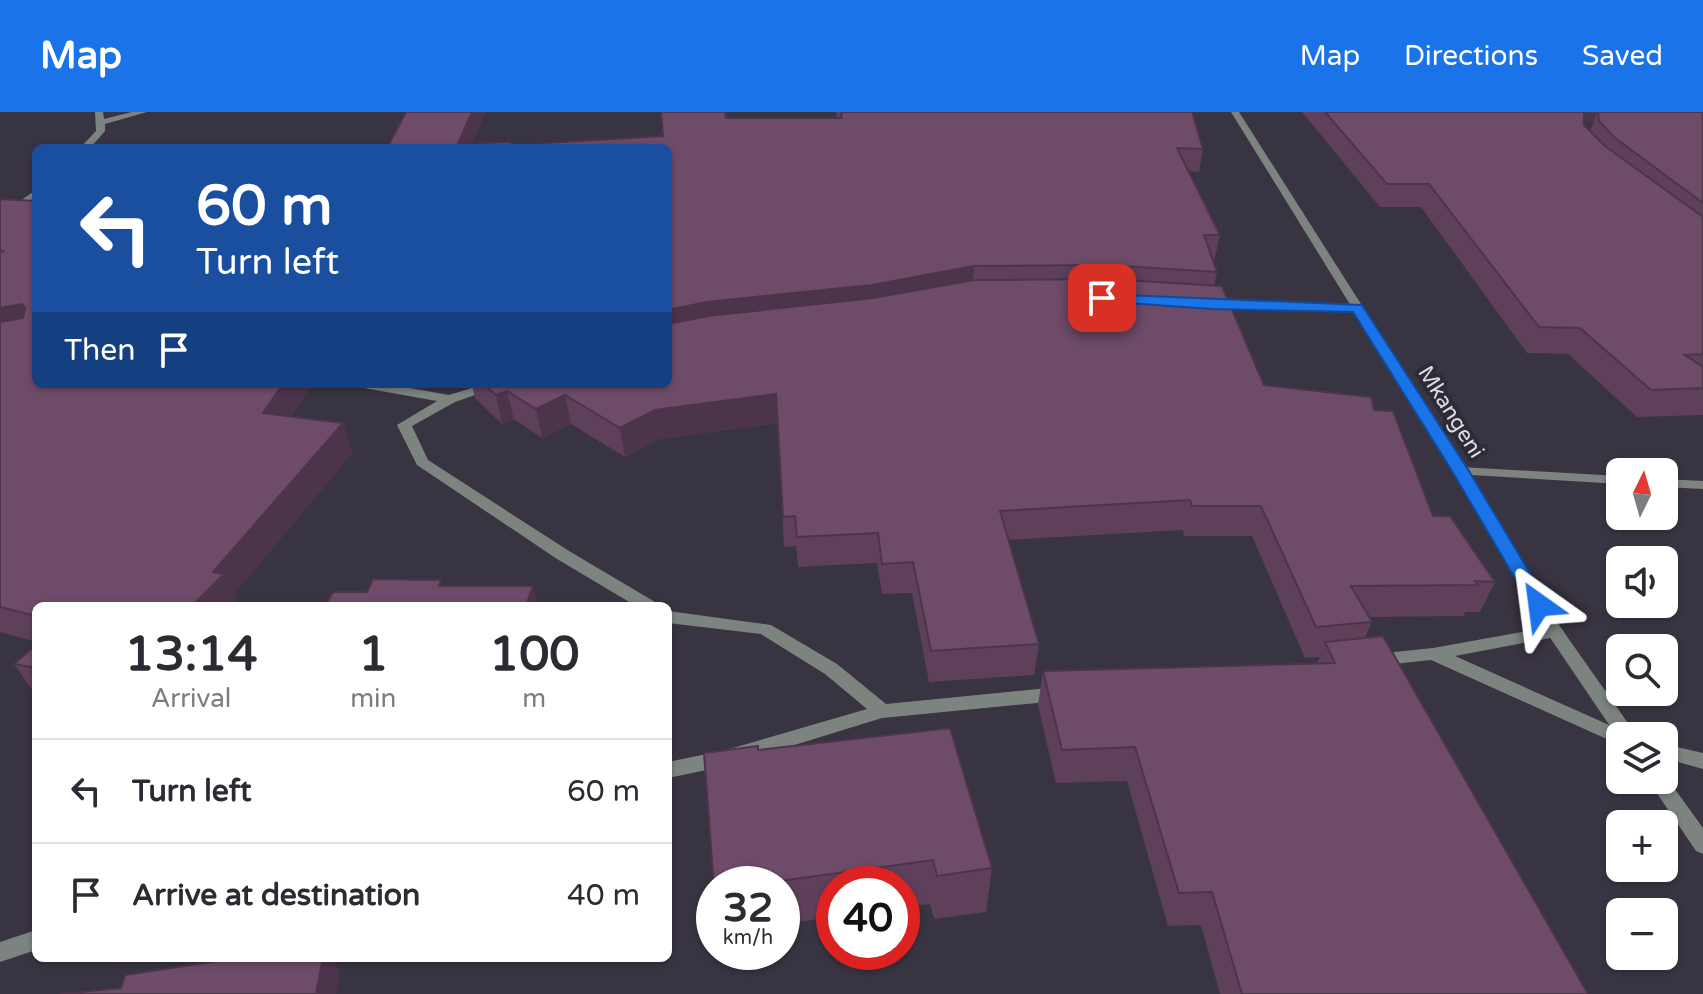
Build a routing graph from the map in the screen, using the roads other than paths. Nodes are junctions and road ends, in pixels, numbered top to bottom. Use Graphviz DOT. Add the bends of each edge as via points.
graph roads {
  1 [pos="143,112"];
  2 [pos="1235,112"];
  3 [pos="100,117"];
  4 [pos="89,144"];
  5 [pos="32,196"];
  6 [pos="0,220"];
  7 [pos="1197,304"];
  8 [pos="1357,308"];
  9 [pos="387,388"];
  10 [pos="486,388"];
  11 [pos="450,399"];
  12 [pos="1460,471"];
  13 [pos="1606,479"];
  14 [pos="1678,484"];
  15 [pos="1703,485"];
  16 [pos="642,602"];
  17 [pos="672,617"];
  18 [pos="1555,632"];
  19 [pos="1433,654"];
  20 [pos="1355,662"];
  21 [pos="1075,692"];
  22 [pos="882,711"];
  23 [pos="1617,722"];
  24 [pos="1606,732"];
  25 [pos="1678,755"];
  26 [pos="1703,761"];
  27 [pos="672,769"];
  28 [pos="1668,794"];
  29 [pos="1703,845"];
  30 [pos="32,941"];
  31 [pos="0,952"];
  1 -- 3 [label="street"];
  2 -- 8 [label="street, Mkangeni"];
  3 -- 4 [label="street" via="101,131"];
  5 -- 6 [label="street"];
  7 -- 8 [label="street"];
  8 -- 12 [label="street, Mkangeni"];
  9 -- 11 [label="street"];
  10 -- 11 [label="street"];
  11 -- 16 [label="street" via="404,425 422,462"];
  12 -- 13 [label="street"];
  12 -- 18 [label="street, Mkangeni"];
  14 -- 15 [label="street"];
  17 -- 22 [label="street" via="765,629 831,669"];
  18 -- 19 [label="street"];
  18 -- 23 [label="street, Mkangeni"];
  19 -- 20 [label="street"];
  19 -- 24 [label="street"];
  21 -- 22 [label="street"];
  22 -- 27 [label="street"];
  25 -- 26 [label="street"];
  28 -- 29 [label="street"];
  30 -- 31 [label="street"];
}
